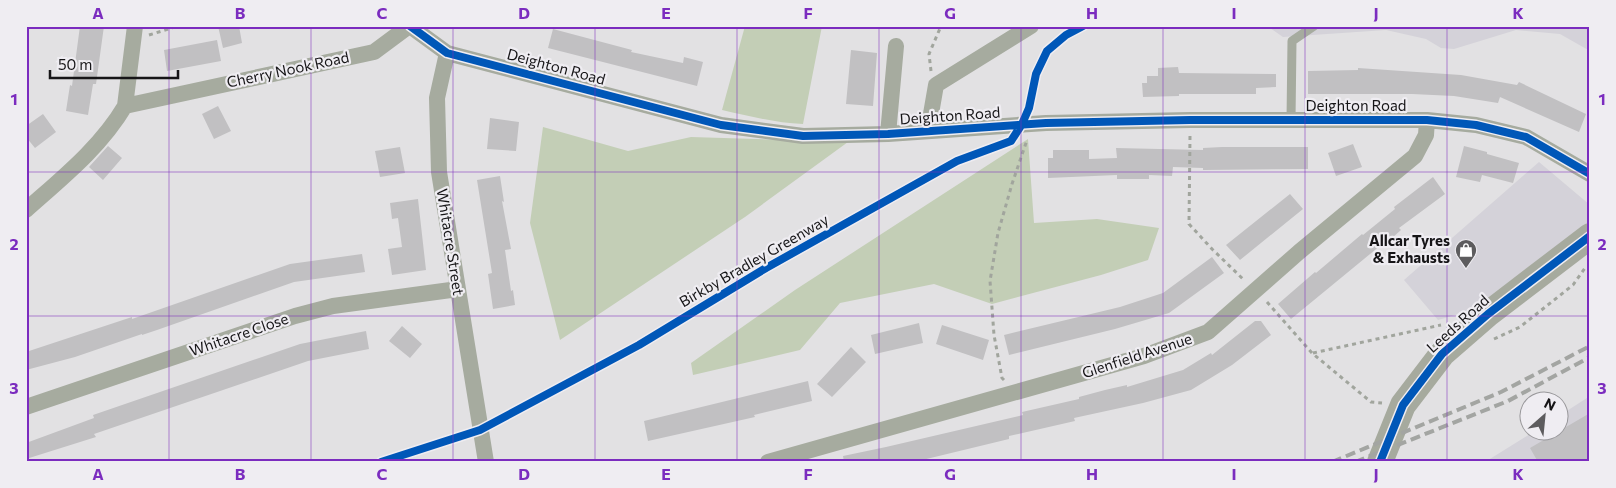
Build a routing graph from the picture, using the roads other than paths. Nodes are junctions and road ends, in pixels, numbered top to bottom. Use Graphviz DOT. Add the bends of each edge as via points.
graph roads {
  1 [pos="409,26"];
  2 [pos="1031,26"];
  3 [pos="1314,26"];
  4 [pos="134,33"];
  5 [pos="896,46"];
  6 [pos="447,53"];
  7 [pos="125,106"];
  8 [pos="1291,120"];
  9 [pos="1427,120"];
  10 [pos="928,131"];
  11 [pos="888,134"];
  12 [pos="1590,174"];
  13 [pos="26,210"];
  14 [pos="1590,236"];
  15 [pos="458,289"];
  16 [pos="26,407"];
  17 [pos="486,462"];
  18 [pos="768,462"];
  19 [pos="1380,462"];
  1 -- 6 [label="street, Deighton Road"];
  1 -- 7 [label="street, Cherry Nook Road" via="374,52"];
  2 -- 10 [label="street" via="936,85"];
  3 -- 8 [label="lane" via="1292,41"];
  4 -- 7 [label="street"];
  5 -- 11 [label="street"];
  6 -- 11 [label="street, Deighton Road" via="720,125 803,136"];
  6 -- 15 [label="street, Whitacre Street" via="437,98 439,172"];
  7 -- 13 [label="street" via="114,125 84,158"];
  8 -- 9 [label="street, Deighton Road"];
  8 -- 10 [label="street, Deighton Road" via="1046,123"];
  9 -- 12 [label="street, Deighton Road" via="1476,125 1526,137"];
  9 -- 18 [label="street, Glenfield Avenue" via="1426,135 1415,156 1208,332 1144,356"];
  10 -- 11 [label="street, Deighton Road"];
  14 -- 19 [label="main road, Leeds Road" via="1488,314 1442,354 1400,411"];
  15 -- 16 [label="street, Whitacre Close" via="333,306 295,316"];
  15 -- 17 [label="street, Whitacre Street"];
}
